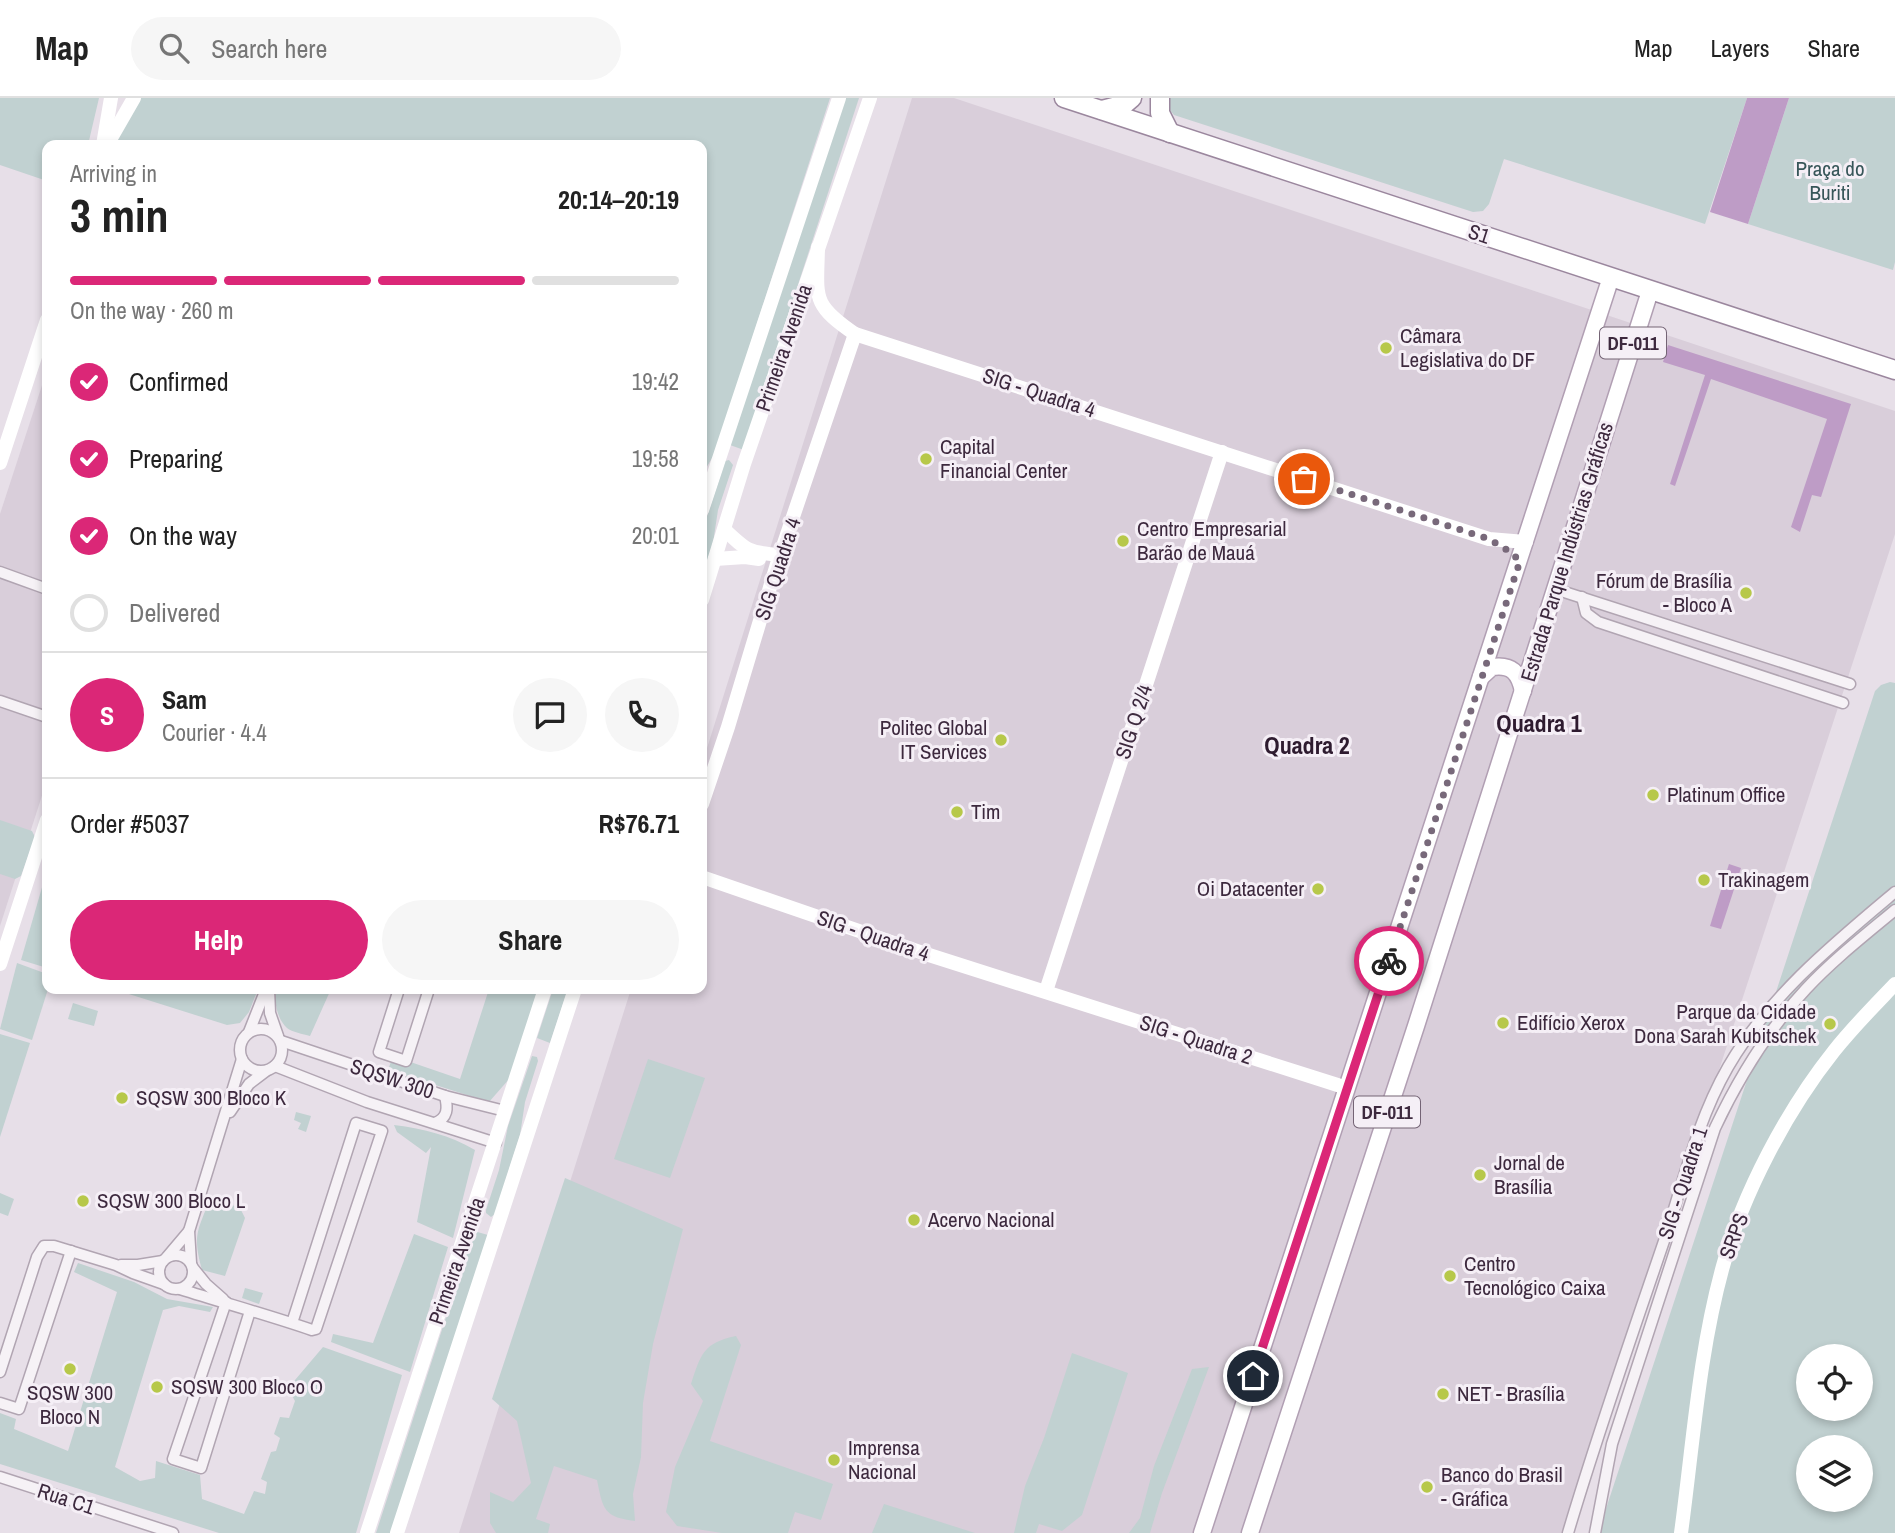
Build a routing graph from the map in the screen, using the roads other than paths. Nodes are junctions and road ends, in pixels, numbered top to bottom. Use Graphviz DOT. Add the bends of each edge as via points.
graph roads {
  1 [pos="111,98"];
  2 [pos="134,98"];
  3 [pos="838,98"];
  4 [pos="870,98"];
  5 [pos="1064,98"];
  6 [pos="1132,98"];
  7 [pos="1160,98"];
  8 [pos="1102,110"];
  9 [pos="1170,133"];
  10 [pos="106,140"];
  11 [pos="108,140"];
  12 [pos="818,247"];
  13 [pos="1611,277"];
  14 [pos="1650,291"];
  15 [pos="855,334"];
  16 [pos="42,337"];
  17 [pos="1895,370"];
  18 [pos="1222,453"];
  19 [pos="720,456"];
  20 [pos="0,463"];
  21 [pos="744,464"];
  22 [pos="707,495"];
  23 [pos="725,530"];
  24 [pos="1489,539"];
  25 [pos="1526,542"];
  26 [pos="715,559"];
  27 [pos="761,560"];
  28 [pos="779,561"];
  29 [pos="1520,561"];
  30 [pos="0,572"];
  31 [pos="707,584"];
  32 [pos="42,587"];
  33 [pos="1555,589"];
  34 [pos="770,591"];
  35 [pos="1583,597"];
  36 [pos="1481,677"];
  37 [pos="1850,684"];
  38 [pos="1523,691"];
  39 [pos="0,701"];
  40 [pos="1843,703"];
  41 [pos="42,716"];
  42 [pos="707,789"];
  43 [pos="42,835"];
  44 [pos="707,879"];
  45 [pos="1895,892"];
  46 [pos="1895,910"];
  47 [pos="0,963"];
  48 [pos="1895,984"];
  49 [pos="1046,991"];
  50 [pos="266,994"];
  51 [pos="268,994"];
  52 [pos="397,994"];
  53 [pos="427,994"];
  54 [pos="543,994"];
  55 [pos="573,994"];
  56 [pos="249,1032"];
  57 [pos="279,1039"];
  58 [pos="526,1049"];
  59 [pos="242,1059"];
  60 [pos="550,1061"];
  61 [pos="271,1068"];
  62 [pos="1347,1088"];
  63 [pos="445,1096"];
  64 [pos="505,1111"];
  65 [pos="435,1123"];
  66 [pos="220,1131"];
  67 [pos="496,1143"];
  68 [pos="474,1212"];
  69 [pos="500,1219"];
  70 [pos="189,1231"];
  71 [pos="71,1251"];
  72 [pos="164,1259"];
  73 [pos="116,1265"];
  74 [pos="192,1266"];
  75 [pos="164,1284"];
  76 [pos="180,1289"];
  77 [pos="226,1302"];
  78 [pos="250,1311"];
  79 [pos="292,1323"];
  80 [pos="0,1372"];
  81 [pos="0,1403"];
  82 [pos="0,1477"];
  83 [pos="1569,1531"];
  84 [pos="1594,1532"];
  85 [pos="173,1533"];
  86 [pos="367,1533"];
  87 [pos="397,1533"];
  88 [pos="1202,1533"];
  89 [pos="1250,1533"];
  90 [pos="1681,1533"];
  1 -- 10 [label="street"];
  2 -- 11 [label="street"];
  3 -- 19 [label="street, Primeira Avenida"];
  4 -- 12 [label="street, Primeira Avenida"];
  5 -- 8 [label="highway, S1"];
  6 -- 8 [label="highway"];
  7 -- 9 [label="highway" via="1160,113"];
  8 -- 9 [label="highway, S1"];
  9 -- 13 [label="highway, S1"];
  12 -- 15 [label="street, SIG - Quadra 4" via="820,303 829,316"];
  12 -- 21 [label="street, Primeira Avenida"];
  13 -- 14 [label="highway, S1"];
  13 -- 25 [label="main road, Estrada Parque Indústrias Gráficas / DF-011"];
  14 -- 17 [label="highway, S1"];
  14 -- 33 [label="main road, Estrada Parque Indústrias Gráficas / DF-011"];
  15 -- 18 [label="street, SIG - Quadra 4"];
  15 -- 28 [label="street, SIG Quadra 4"];
  16 -- 20 [label="street"];
  18 -- 24 [label="street"];
  18 -- 49 [label="street, SIG Q 2/4"];
  19 -- 21 [label="street" via="735,453"];
  19 -- 22 [label="street, Primeira Avenida"];
  21 -- 23 [label="street, Primeira Avenida"];
  23 -- 26 [label="street, Primeira Avenida"];
  23 -- 28 [label="street" via="747,550"];
  24 -- 25 [label="street"];
  24 -- 29 [label="street"];
  25 -- 29 [label="main road, Estrada Parque Indústrias Gráficas / DF-011"];
  26 -- 27 [label="street" via="745,556"];
  26 -- 31 [label="street, Primeira Avenida"];
  27 -- 28 [label="street"];
  27 -- 34 [label="street"];
  28 -- 34 [label="street, SIG Quadra 4"];
  29 -- 36 [label="main road, Estrada Parque Indústrias Gráficas / DF-011"];
  30 -- 32 [label="street"];
  33 -- 35 [label="street"];
  33 -- 38 [label="main road, Estrada Parque Indústrias Gráficas / DF-011"];
  34 -- 42 [label="street, SIG Quadra 4"];
  35 -- 37 [label="street"];
  35 -- 40 [label="street" via="1586,613 1598,622"];
  36 -- 38 [label="main road" via="1492,667 1509,667 1520,677"];
  36 -- 62 [label="main road, Estrada Parque Indústrias Gráficas / DF-011"];
  38 -- 89 [label="main road, Estrada Parque Indústrias Gráficas / DF-011"];
  39 -- 41 [label="street"];
  43 -- 47 [label="street"];
  44 -- 49 [label="street, SIG - Quadra 4"];
  45 -- 83 [label="street, SIG - Quadra 1" via="1792,983 1744,1043 1717,1087"];
  46 -- 84 [label="street, SIG - Quadra 1" via="1806,989 1752,1058 1729,1098 1612,1444"];
  48 -- 90 [label="street, SRPS" via="1833,1052 1797,1106 1768,1156 1734,1233 1714,1301"];
  49 -- 62 [label="street, SIG - Quadra 2"];
  50 -- 56 [label="street"];
  51 -- 57 [label="street"];
  52 -- 53 [label="street" via="379,1052 407,1061"];
  54 -- 58 [label="street, Primeira Avenida"];
  55 -- 60 [label="street, Primeira Avenida"];
  56 -- 57 [label="street" via="265,1029"];
  56 -- 59 [label="street" via="240,1045"];
  57 -- 61 [label="street" via="282,1054"];
  57 -- 63 [label="street, SQSW 300"];
  58 -- 60 [label="street" via="544,1050"];
  58 -- 64 [label="street, Primeira Avenida"];
  59 -- 61 [label="street" via="252,1069"];
  59 -- 66 [label="street"];
  60 -- 69 [label="street, Primeira Avenida"];
  61 -- 65 [label="street, SQSW 300"];
  61 -- 66 [label="street" via="241,1094"];
  62 -- 88 [label="main road, Estrada Parque Indústrias Gráficas / DF-011"];
  63 -- 64 [label="street, SQSW 300"];
  63 -- 65 [label="street" via="447,1113"];
  64 -- 67 [label="street, Primeira Avenida"];
  65 -- 67 [label="street, SQSW 300"];
  66 -- 70 [label="street"];
  67 -- 68 [label="street, Primeira Avenida"];
  68 -- 69 [label="street" via="485,1224"];
  68 -- 86 [label="street, Primeira Avenida"];
  69 -- 87 [label="street, Primeira Avenida"];
  70 -- 72 [label="street"];
  70 -- 74 [label="street"];
  71 -- 73 [label="street"];
  71 -- 80 [label="street" via="44,1247 37,1257"];
  71 -- 81 [label="street" via="19,1409"];
  72 -- 73 [label="street"];
  72 -- 74 [label="street" via="180,1255"];
  72 -- 75 [label="street" via="159,1273"];
  73 -- 75 [label="street"];
  74 -- 76 [label="street" via="191,1281"];
  74 -- 77 [label="street"];
  75 -- 76 [label="street"];
  76 -- 77 [label="street"];
  77 -- 78 [label="street"];
  77 -- 78 [label="street" via="173,1459 201,1468"];
  78 -- 79 [label="street"];
  79 -- 79 [label="street" via="312,1330 318,1327 382,1131 356,1123"];
  82 -- 85 [label="street, Rua C1"];
}
